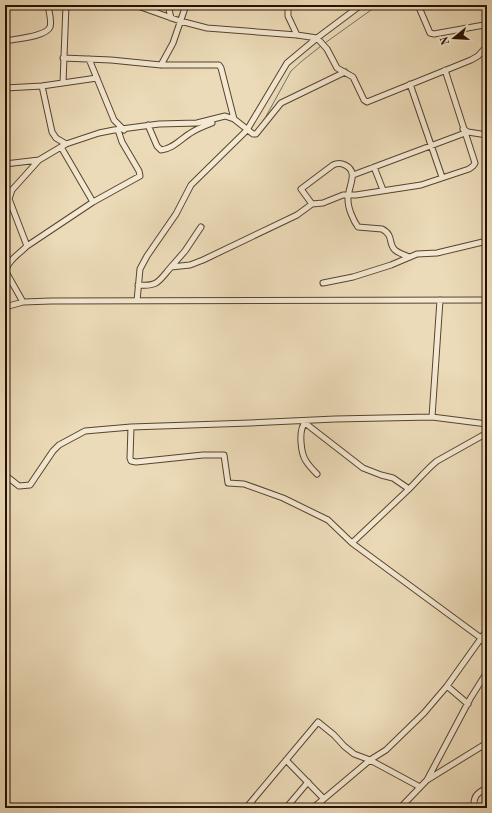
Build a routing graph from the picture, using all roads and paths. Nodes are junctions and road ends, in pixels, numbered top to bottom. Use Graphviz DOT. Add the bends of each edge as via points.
graph roads {
  1 [pos="48,5"];
  2 [pos="66,5"];
  3 [pos="135,5"];
  4 [pos="168,5"];
  5 [pos="186,5"];
  6 [pos="288,5"];
  7 [pos="361,5"];
  8 [pos="418,5"];
  9 [pos="171,18"];
  10 [pos="180,21"];
  11 [pos="487,29"];
  12 [pos="297,35"];
  13 [pos="317,38"];
  14 [pos="5,41"];
  15 [pos="487,46"];
  16 [pos="63,58"];
  17 [pos="89,59"];
  18 [pos="161,65"];
  19 [pos="445,70"];
  20 [pos="346,72"];
  21 [pos="97,78"];
  22 [pos="63,83"];
  23 [pos="410,84"];
  24 [pos="42,86"];
  25 [pos="5,88"];
  26 [pos="225,116"];
  27 [pos="234,119"];
  28 [pos="148,126"];
  29 [pos="118,130"];
  30 [pos="124,130"];
  31 [pos="247,130"];
  32 [pos="464,131"];
  33 [pos="473,133"];
  34 [pos="487,135"];
  35 [pos="467,141"];
  36 [pos="64,145"];
  37 [pos="431,146"];
  38 [pos="39,160"];
  39 [pos="5,164"];
  40 [pos="374,167"];
  41 [pos="353,175"];
  42 [pos="442,177"];
  43 [pos="383,190"];
  44 [pos="348,195"];
  45 [pos="5,200"];
  46 [pos="93,202"];
  47 [pos="312,204"];
  48 [pos="11,208"];
  49 [pos="201,227"];
  50 [pos="487,241"];
  51 [pos="27,246"];
  52 [pos="410,257"];
  53 [pos="6,268"];
  54 [pos="171,268"];
  55 [pos="322,283"];
  56 [pos="138,285"];
  57 [pos="440,300"];
  58 [pos="487,300"];
  59 [pos="137,301"];
  60 [pos="23,302"];
  61 [pos="5,307"];
  62 [pos="432,417"];
  63 [pos="304,422"];
  64 [pos="487,424"];
  65 [pos="131,427"];
  66 [pos="487,433"];
  67 [pos="317,474"];
  68 [pos="5,475"];
  69 [pos="408,489"];
  70 [pos="352,543"];
  71 [pos="487,630"];
  72 [pos="481,638"];
  73 [pos="487,645"];
  74 [pos="487,672"];
  75 [pos="447,686"];
  76 [pos="468,704"];
  77 [pos="487,743"];
  78 [pos="286,760"];
  79 [pos="370,760"];
  80 [pos="427,780"];
  81 [pos="308,782"];
  82 [pos="420,787"];
  83 [pos="487,788"];
  84 [pos="323,798"];
  85 [pos="246,808"];
  86 [pos="286,808"];
  87 [pos="313,808"];
  88 [pos="400,808"];
  89 [pos="474,808"];
  1 -- 14 [label="street" via="50,26 47,31"];
  2 -- 16 [label="street"];
  3 -- 9 [label="street"];
  4 -- 9 [label="street"];
  5 -- 10 [label="street"];
  6 -- 12 [label="street" via="288,16"];
  7 -- 13 [label="street"];
  8 -- 11 [label="street" via="430,33 484,25"];
  9 -- 10 [label="street"];
  10 -- 12 [label="street" via="212,29"];
  10 -- 18 [label="street" via="173,43"];
  12 -- 13 [label="street"];
  13 -- 20 [label="street" via="327,49 337,68"];
  13 -- 31 [label="street" via="285,65"];
  15 -- 19 [label="street" via="478,56"];
  16 -- 17 [label="street"];
  16 -- 22 [label="street"];
  17 -- 18 [label="street"];
  17 -- 21 [label="street"];
  18 -- 27 [label="street" via="219,66"];
  19 -- 23 [label="street"];
  19 -- 32 [label="street"];
  20 -- 23 [label="street" via="353,77 367,102"];
  20 -- 31 [label="street" via="281,103 256,134"];
  21 -- 22 [label="street"];
  21 -- 30 [label="street" via="114,120"];
  22 -- 24 [label="street"];
  23 -- 37 [label="street"];
  24 -- 25 [label="street"];
  24 -- 36 [label="street" via="52,132"];
  26 -- 27 [label="street"];
  26 -- 28 [label="street" via="197,123"];
  26 -- 28 [label="street" via="163,150 157,146"];
  27 -- 31 [label="street"];
  28 -- 30 [label="street"];
  29 -- 30 [label="street"];
  29 -- 36 [label="street"];
  29 -- 46 [label="street" via="140,176"];
  31 -- 56 [label="street" via="191,185 176,214 143,263"];
  32 -- 33 [label="street"];
  32 -- 35 [label="street"];
  32 -- 37 [label="street"];
  33 -- 34 [label="street"];
  33 -- 35 [label="street"];
  35 -- 42 [label="street" via="475,162 473,166"];
  36 -- 38 [label="street"];
  36 -- 46 [label="street"];
  37 -- 40 [label="street"];
  37 -- 42 [label="street"];
  38 -- 39 [label="street"];
  38 -- 48 [label="street" via="12,190 9,199"];
  40 -- 41 [label="street"];
  40 -- 43 [label="street"];
  41 -- 44 [label="street"];
  41 -- 47 [label="street" via="345,166 338,163 333,165 301,189"];
  42 -- 43 [label="street" via="421,185"];
  43 -- 44 [label="street"];
  44 -- 47 [label="street"];
  44 -- 52 [label="street" via="348,202 358,227 382,229 388,233 395,251"];
  45 -- 48 [label="street"];
  46 -- 51 [label="street"];
  47 -- 54 [label="street" via="297,215 203,260"];
  48 -- 51 [label="street"];
  49 -- 54 [label="street"];
  50 -- 52 [label="street"];
  51 -- 53 [label="street"];
  52 -- 55 [label="street" via="353,277"];
  53 -- 60 [label="street" via="7,275"];
  54 -- 56 [label="street" via="157,283 148,286"];
  56 -- 59 [label="street"];
  57 -- 58 [label="street"];
  57 -- 59 [label="street"];
  57 -- 62 [label="street"];
  59 -- 60 [label="street"];
  60 -- 61 [label="street"];
  62 -- 63 [label="street"];
  62 -- 64 [label="street"];
  63 -- 65 [label="street"];
  63 -- 67 [label="street" via="301,433 304,458"];
  63 -- 69 [label="street" via="363,468 393,478"];
  65 -- 68 [label="street" via="85,431 78,434 53,451 30,485 19,486"];
  65 -- 70 [label="street" via="131,461 224,455 228,483 253,487 311,511 328,520"];
  66 -- 69 [label="street" via="437,461"];
  69 -- 70 [label="street"];
  70 -- 72 [label="street"];
  71 -- 72 [label="street"];
  72 -- 73 [label="street"];
  72 -- 75 [label="street"];
  74 -- 76 [label="street"];
  75 -- 76 [label="street"];
  75 -- 79 [label="street" via="386,750"];
  76 -- 80 [label="street"];
  77 -- 80 [label="street"];
  78 -- 79 [label="street" via="318,722 352,752"];
  78 -- 81 [label="street"];
  78 -- 85 [label="street"];
  79 -- 82 [label="street"];
  79 -- 84 [label="street"];
  80 -- 82 [label="street"];
  81 -- 84 [label="street"];
  81 -- 86 [label="street"];
  82 -- 88 [label="street"];
  83 -- 89 [label="street" via="476,795 473,801"];
  84 -- 87 [label="street"];
}
